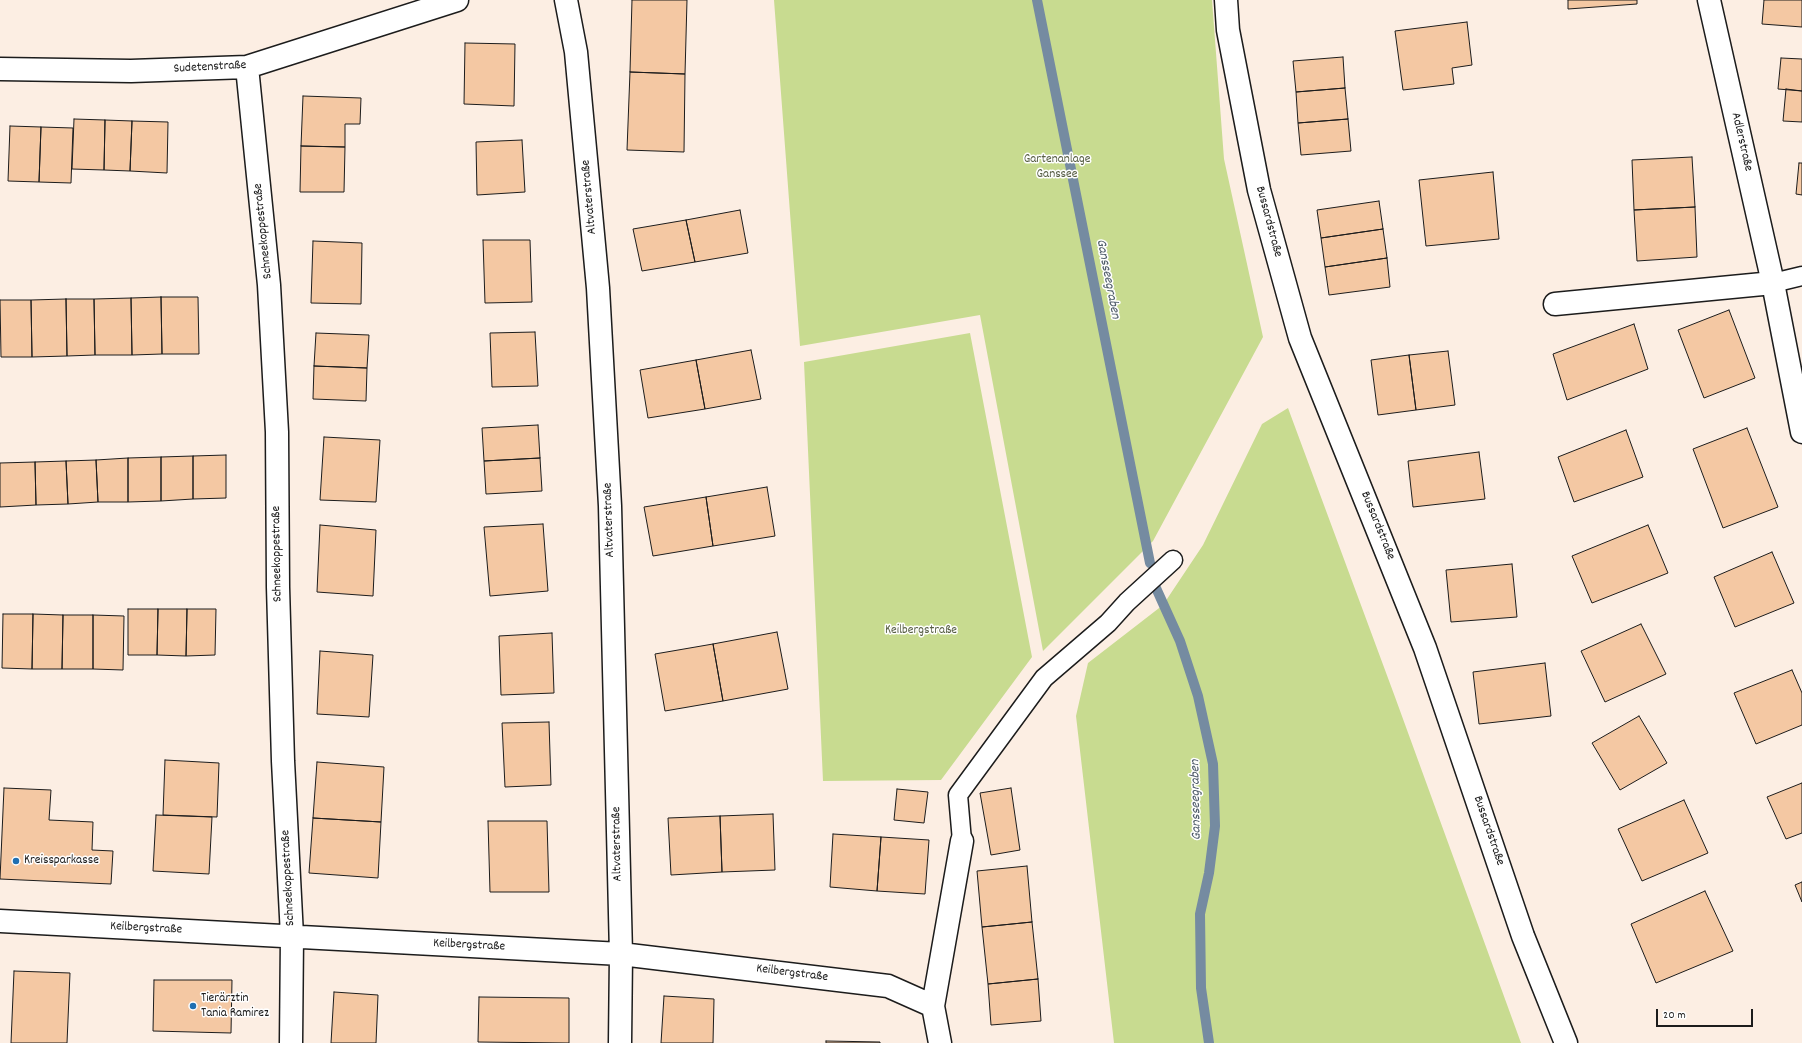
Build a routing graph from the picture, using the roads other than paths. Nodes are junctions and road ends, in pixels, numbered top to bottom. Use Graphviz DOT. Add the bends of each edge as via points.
graph roads {
  1 [pos="457,0"];
  2 [pos="566,0"];
  3 [pos="1226,0"];
  4 [pos="1709,0"];
  5 [pos="247,67"];
  6 [pos="0,69"];
  7 [pos="1802,276"];
  8 [pos="1773,283"];
  9 [pos="1555,304"];
  10 [pos="1802,432"];
  11 [pos="1173,560"];
  12 [pos="962,842"];
  13 [pos="0,921"];
  14 [pos="292,936"];
  15 [pos="621,954"];
  16 [pos="933,1006"];
  17 [pos="291,1043"];
  18 [pos="620,1043"];
  19 [pos="940,1043"];
  20 [pos="1566,1043"];
  1 -- 5 [label="street, Sudetenstraße"];
  2 -- 15 [label="street, Altvaterstraße" via="576,52 598,288 610,506"];
  3 -- 20 [label="street, Bussardstraße" via="1228,30 1259,190 1300,338 1425,648 1523,936"];
  4 -- 8 [label="street, Adlerstraße"];
  5 -- 6 [label="street, Sudetenstraße" via="132,72"];
  5 -- 14 [label="street, Schneekoppestraße" via="269,285 277,424 283,761"];
  7 -- 8 [label="lane"];
  8 -- 9 [label="street"];
  8 -- 10 [label="street, Adlerstraße"];
  11 -- 12 [label="lane" via="1108,623 1044,678 958,795"];
  12 -- 16 [label="street"];
  13 -- 14 [label="street, Keilbergstraße"];
  14 -- 15 [label="street, Keilbergstraße"];
  14 -- 17 [label="street, Schneekoppestraße"];
  15 -- 16 [label="street, Keilbergstraße" via="888,986"];
  15 -- 18 [label="street, Altvaterstraße"];
  16 -- 19 [label="street"];
}
